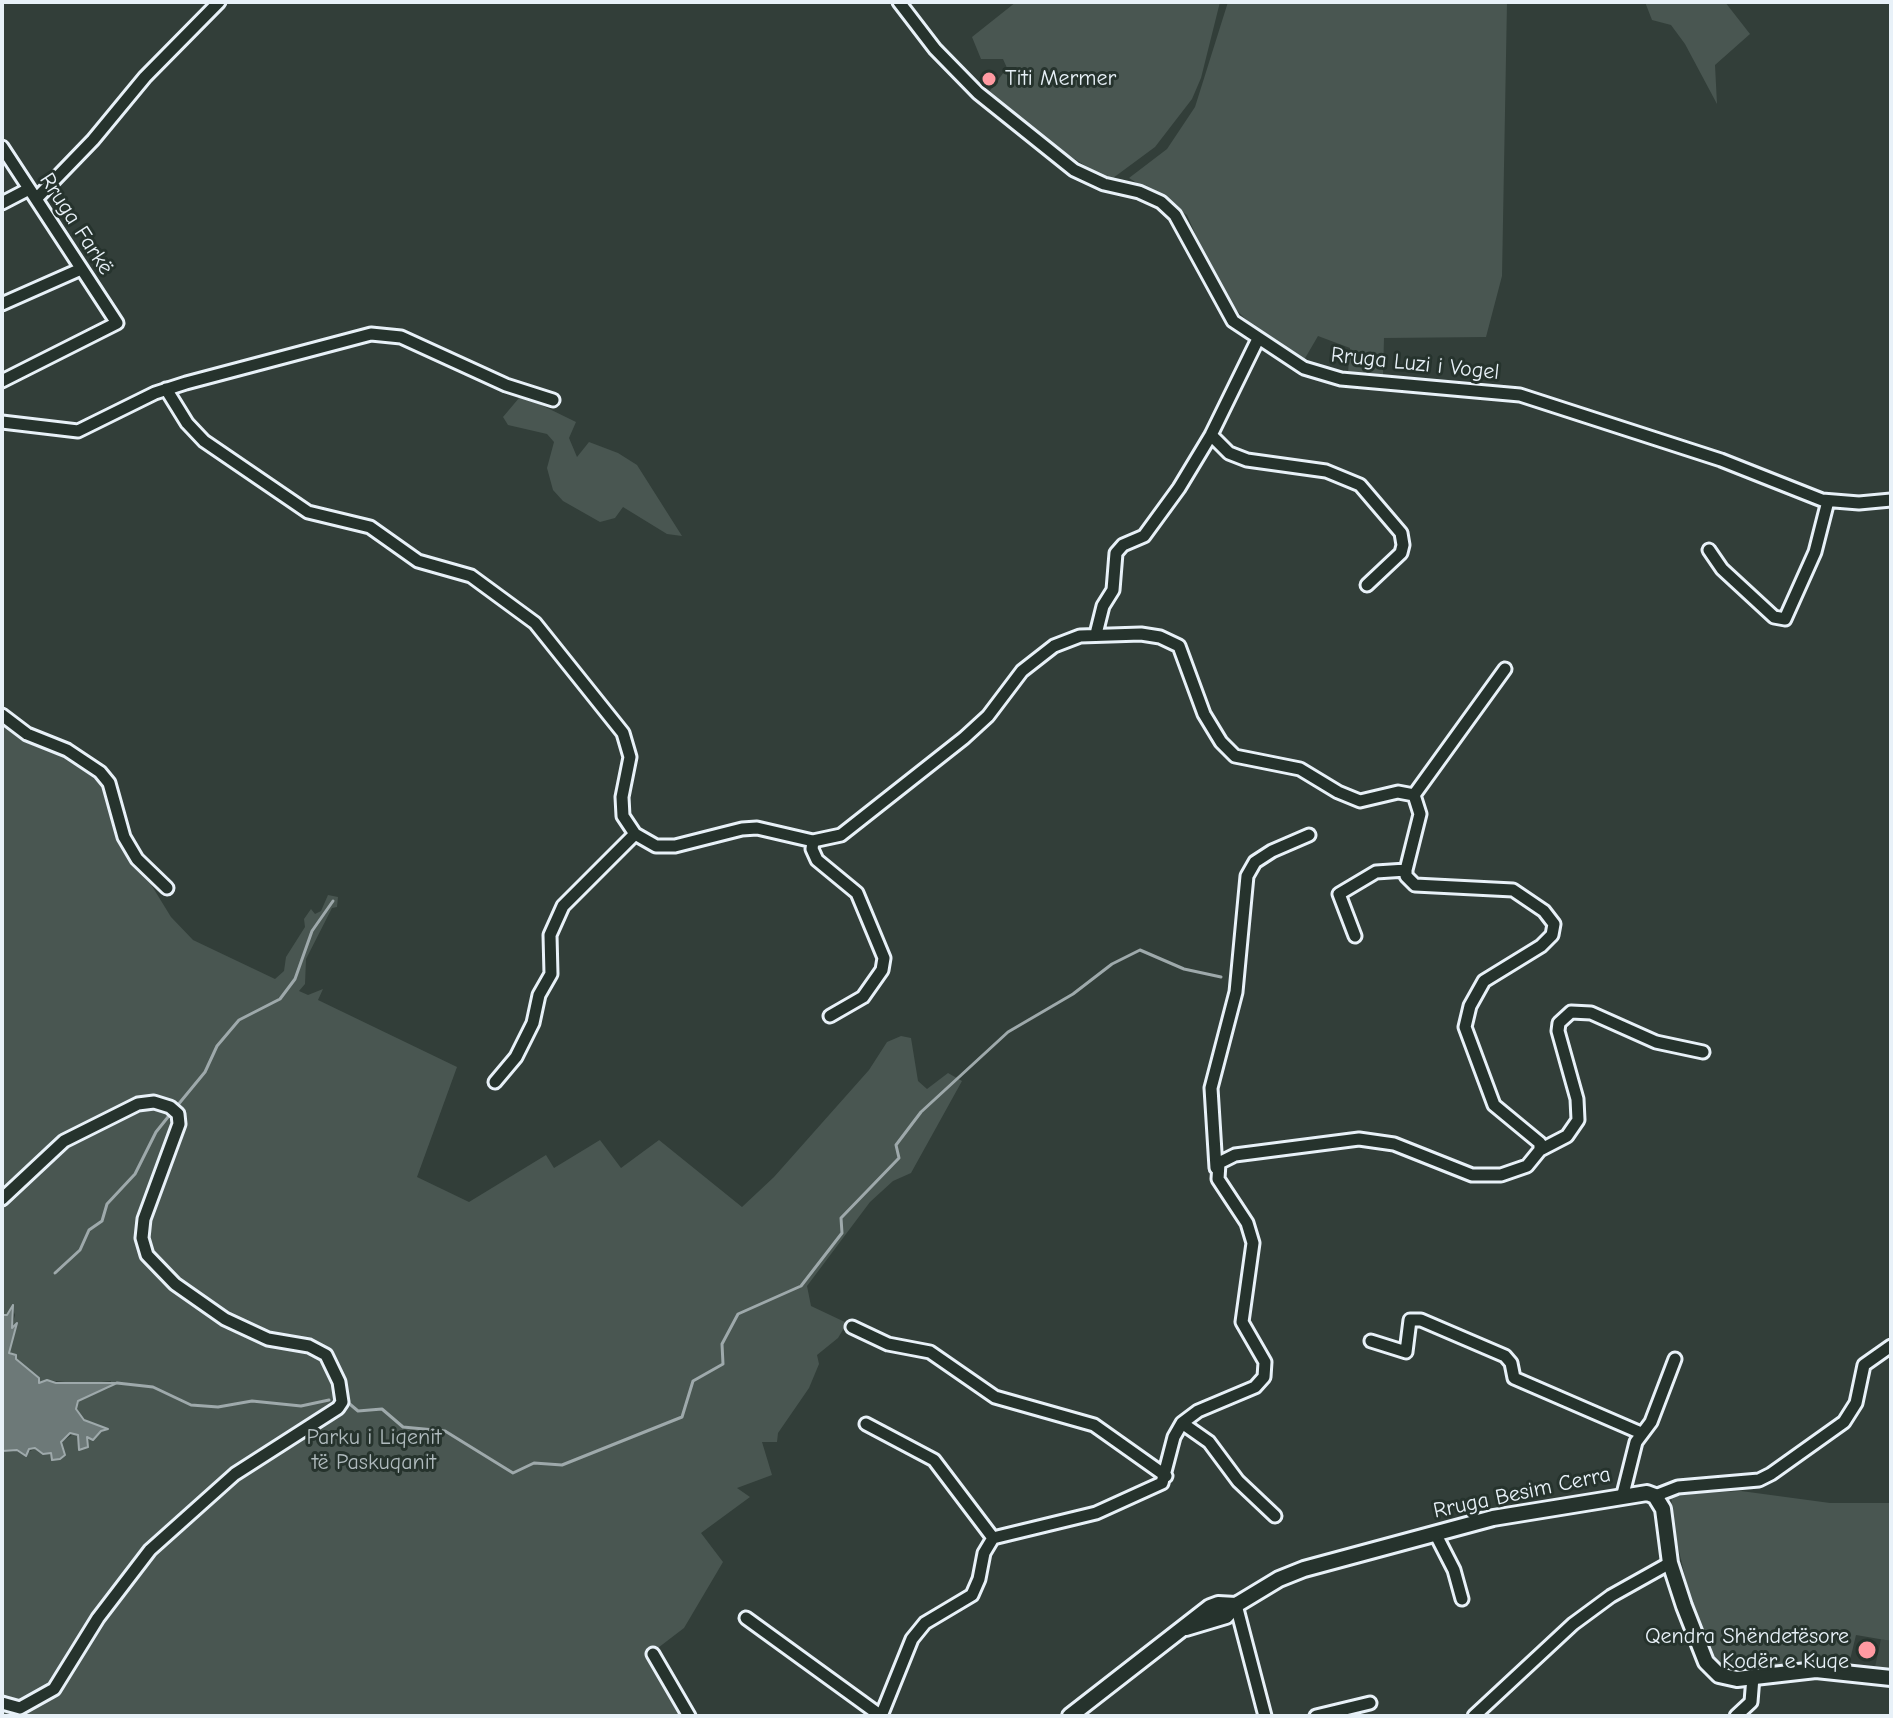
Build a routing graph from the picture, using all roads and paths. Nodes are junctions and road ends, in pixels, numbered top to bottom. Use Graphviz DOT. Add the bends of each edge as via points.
graph roads {
  1 [pos="219,2"];
  2 [pos="899,2"];
  3 [pos="2,147"];
  4 [pos="32,194"];
  5 [pos="2,203"];
  6 [pos="81,269"];
  7 [pos="2,304"];
  8 [pos="1258,339"];
  9 [pos="2,381"];
  10 [pos="166,389"];
  11 [pos="553,400"];
  12 [pos="2,422"];
  13 [pos="1211,435"];
  14 [pos="1891,500"];
  15 [pos="1828,501"];
  16 [pos="1709,550"];
  17 [pos="1367,585"];
  18 [pos="1096,634"];
  19 [pos="1505,669"];
  20 [pos="2,715"];
  21 [pos="1414,795"];
  22 [pos="635,834"];
  23 [pos="1309,835"];
  24 [pos="813,841"];
  25 [pos="1406,870"];
  26 [pos="167,888"];
  27 [pos="1355,936"];
  28 [pos="830,1016"];
  29 [pos="1703,1052"];
  30 [pos="495,1082"];
  31 [pos="1540,1150"];
  32 [pos="1216,1169"];
  33 [pos="2,1199"];
  34 [pos="852,1327"];
  35 [pos="1371,1341"];
  36 [pos="1891,1346"];
  37 [pos="1675,1359"];
  38 [pos="1182,1423"];
  39 [pos="866,1424"];
  40 [pos="1641,1433"];
  41 [pos="1166,1476"];
  42 [pos="1623,1494"];
  43 [pos="1655,1496"];
  44 [pos="1275,1516"];
  45 [pos="1435,1533"];
  46 [pos="993,1538"];
  47 [pos="1670,1563"];
  48 [pos="1462,1599"];
  49 [pos="1236,1605"];
  50 [pos="746,1618"];
  51 [pos="653,1654"];
  52 [pos="1753,1677"];
  53 [pos="1891,1678"];
  54 [pos="1370,1703"];
  55 [pos="10,1709"];
  56 [pos="689,1716"];
  57 [pos="1070,1716"];
  58 [pos="1265,1716"];
  59 [pos="1316,1716"];
  60 [pos="1474,1716"];
  61 [pos="1736,1716"];
  1 -- 4 [label="street" via="145,77 75,160"];
  2 -- 8 [label="street, Rruga Luzi i Vogel" via="978,93 1074,170 1139,192 1175,215 1204,262 1225,312"];
  3 -- 4 [label="street, Rruga Farkë"];
  4 -- 5 [label="street"];
  4 -- 6 [label="street, Rruga Farkë"];
  6 -- 7 [label="street"];
  6 -- 9 [label="street, Rruga Farkë" via="117,323"];
  8 -- 13 [label="street"];
  8 -- 15 [label="street, Rruga Luzi i Vogel" via="1328,377 1520,395"];
  10 -- 11 [label="street" via="351,337 386,334"];
  10 -- 12 [label="street" via="78,431"];
  10 -- 22 [label="street" via="204,441 308,512 370,527 418,561 478,580 535,623 623,733 630,757 622,807"];
  13 -- 17 [label="street" via="1229,453 1247,460 1305,466 1360,485 1401,533 1403,545"];
  13 -- 18 [label="street" via="1144,536 1119,548 1113,590"];
  14 -- 15 [label="street"];
  15 -- 16 [label="street" via="1815,552 1785,619 1774,617"];
  18 -- 21 [label="street" via="1141,634 1179,646 1204,714 1235,756 1300,769 1360,801 1398,792"];
  18 -- 24 [label="street" via="1067,640 1037,659 988,716 905,787 841,835"];
  19 -- 21 [label="street"];
  20 -- 26 [label="street" via="100,772 124,837 137,859"];
  21 -- 25 [label="street" via="1420,814"];
  22 -- 24 [label="street" via="664,848 757,828"];
  22 -- 30 [label="street" via="563,906 550,935 551,974 539,995 533,1023 516,1057"];
  23 -- 32 [label="street" via="1255,862 1247,876 1236,992 1210,1104"];
  24 -- 28 [label="street" via="817,860 857,893 884,958 863,997"];
  25 -- 27 [label="street" via="1376,872 1339,894"];
  25 -- 31 [label="street" via="1415,885 1513,890 1554,924 1541,946 1484,981 1465,1027 1494,1105 1537,1138"];
  29 -- 31 [label="street" via="1656,1042 1591,1013 1571,1012 1558,1031 1578,1120 1567,1136"];
  31 -- 32 [label="street" via="1527,1166 1486,1176 1445,1166 1394,1144 1359,1139 1235,1155"];
  32 -- 38 [label="street" via="1251,1234 1253,1263 1242,1322 1265,1369 1255,1387"];
  33 -- 55 [label="street" via="64,1141 138,1104 170,1107 179,1124 144,1219 142,1245 147,1255 175,1284 225,1319 268,1339 309,1346 326,1355 342,1402 235,1474 190,1512 141,1562 54,1689 29,1705"];
  34 -- 41 [label="street" via="888,1344 930,1352 995,1397 1094,1425"];
  35 -- 40 [label="street" via="1406,1352 1408,1324 1421,1320 1505,1356 1514,1378"];
  36 -- 43 [label="street" via="1864,1365 1856,1403 1844,1422 1771,1474 1759,1480 1678,1487"];
  37 -- 40 [label="street" via="1651,1422"];
  38 -- 41 [label="street" via="1171,1445"];
  38 -- 44 [label="street" via="1209,1442 1238,1481"];
  39 -- 46 [label="street" via="934,1460"];
  40 -- 42 [label="street"];
  41 -- 46 [label="street" via="1155,1488 1096,1513"];
  42 -- 43 [label="street, Rruga Besim Cerra"];
  42 -- 45 [label="street, Rruga Besim Cerra"];
  43 -- 47 [label="street" via="1663,1509"];
  45 -- 48 [label="street"];
  45 -- 49 [label="street, Rruga Besim Cerra" via="1291,1573"];
  46 -- 50 [label="street" via="972,1595 925,1623 912,1639 881,1716"];
  47 -- 52 [label="street" via="1706,1662 1727,1678"];
  47 -- 60 [label="street" via="1573,1624"];
  49 -- 57 [label="street, Rruga Besim Cerra" via="1226,1616 1186,1628"];
  49 -- 58 [label="street"];
  51 -- 56 [label="street"];
  52 -- 53 [label="street" via="1816,1670"];
  52 -- 61 [label="street" via="1751,1702"];
  54 -- 59 [label="street"];
}
